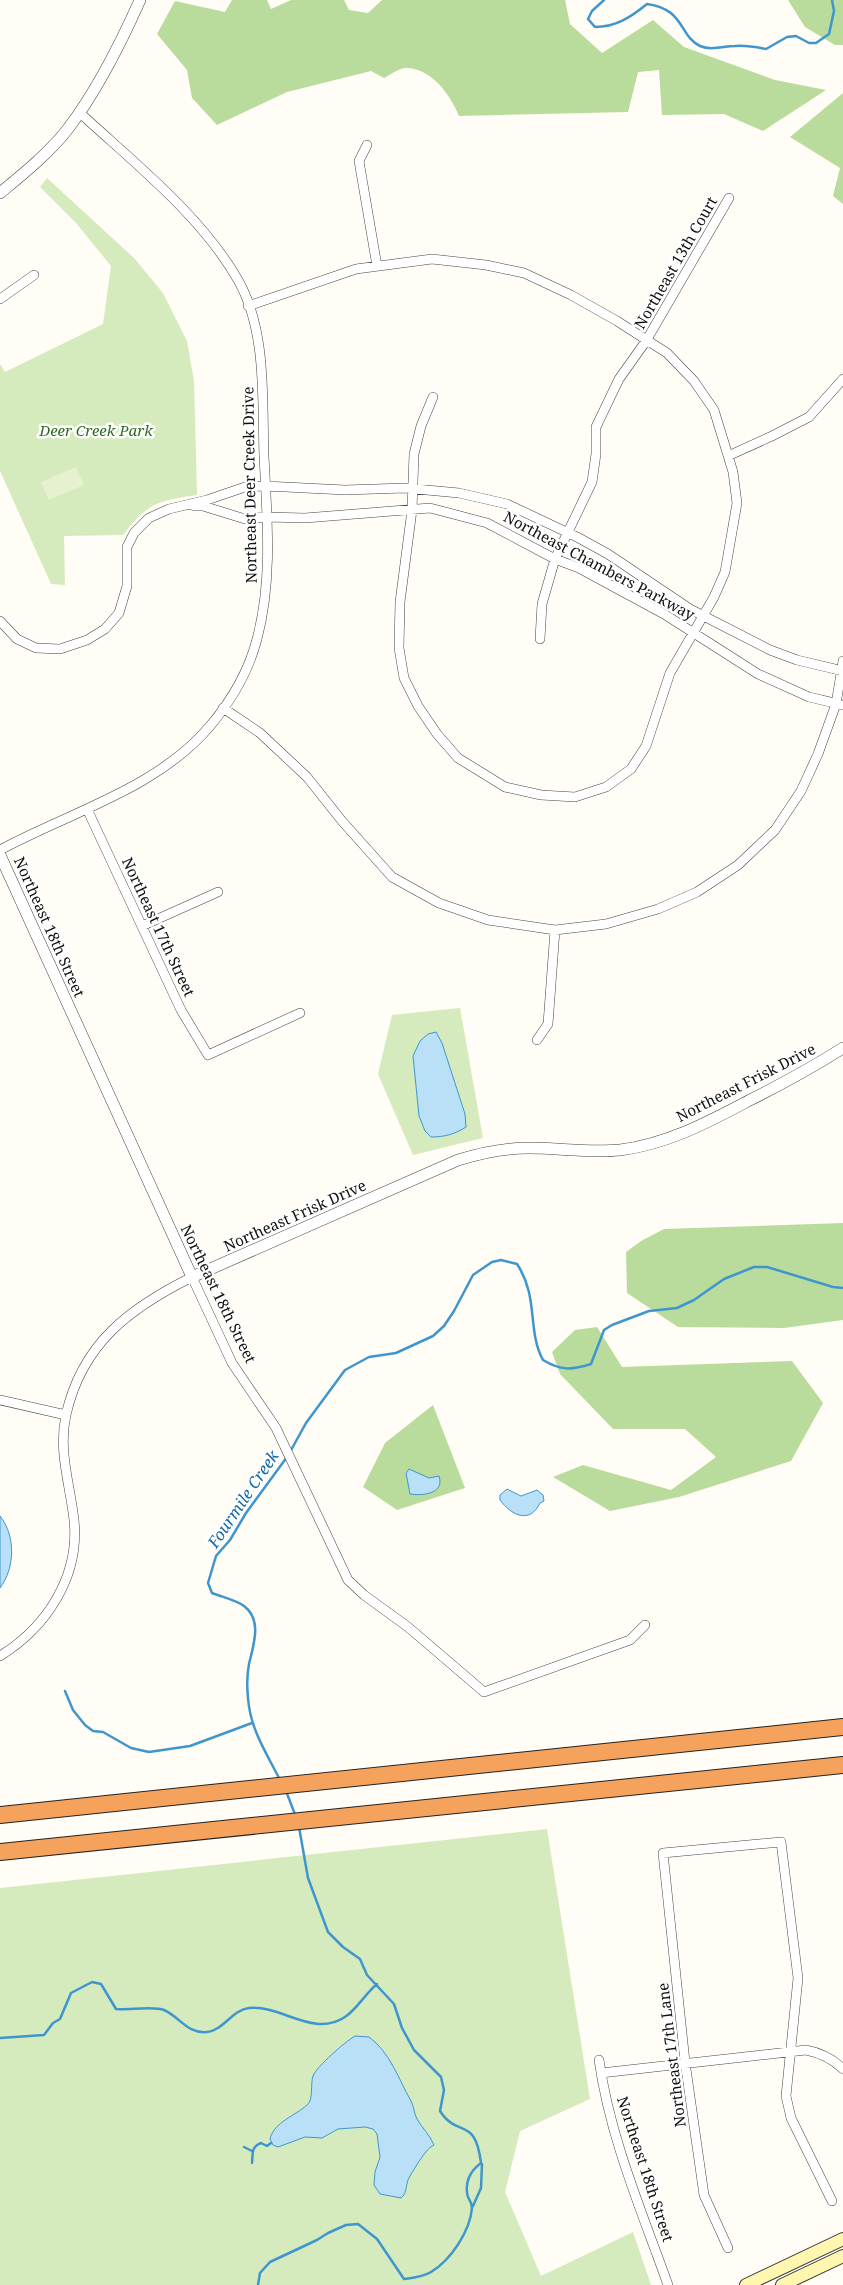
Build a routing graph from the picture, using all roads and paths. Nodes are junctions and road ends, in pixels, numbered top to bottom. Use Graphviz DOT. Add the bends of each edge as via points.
graph roads {
  1 [pos="140,0"];
  2 [pos="79,112"];
  3 [pos="367,145"];
  4 [pos="0,193"];
  5 [pos="729,198"];
  6 [pos="377,266"];
  7 [pos="34,275"];
  8 [pos="0,299"];
  9 [pos="248,306"];
  10 [pos="646,341"];
  11 [pos="843,379"];
  12 [pos="433,398"];
  13 [pos="728,456"];
  14 [pos="265,486"];
  15 [pos="413,489"];
  16 [pos="188,505"];
  17 [pos="412,510"];
  18 [pos="266,517"];
  19 [pos="569,533"];
  20 [pos="555,559"];
  21 [pos="702,615"];
  22 [pos="0,621"];
  23 [pos="693,632"];
  24 [pos="540,639"];
  25 [pos="842,668"];
  26 [pos="839,705"];
  27 [pos="224,708"];
  28 [pos="87,809"];
  29 [pos="0,850"];
  30 [pos="0,855"];
  31 [pos="218,892"];
  32 [pos="142,926"];
  33 [pos="555,930"];
  34 [pos="300,1013"];
  35 [pos="537,1040"];
  36 [pos="843,1048"];
  37 [pos="192,1277"];
  38 [pos="0,1400"];
  39 [pos="66,1415"];
  40 [pos="645,1625"];
  41 [pos="0,1656"];
  42 [pos="843,1727"];
  43 [pos="843,1765"];
  44 [pos="0,1815"];
  45 [pos="0,1852"];
  46 [pos="790,2051"];
  47 [pos="599,2060"];
  48 [pos="685,2062"];
  49 [pos="843,2069"];
  50 [pos="601,2073"];
  51 [pos="832,2201"];
  52 [pos="843,2239"];
  53 [pos="728,2248"];
  54 [pos="843,2256"];
  55 [pos="668,2285"];
  56 [pos="746,2285"];
  57 [pos="782,2285"];
  1 -- 2 [label="street" via="114,55"];
  2 -- 4 [label="street" via="35,164"];
  2 -- 9 [label="street, Northeast Deer Creek Drive" via="184,210 213,242 239,281"];
  3 -- 6 [label="street" via="359,161"];
  5 -- 10 [label="street, Northeast 13th Court"];
  6 -- 9 [label="street" via="356,269"];
  6 -- 10 [label="street" via="432,259 524,273 610,317"];
  7 -- 8 [label="street"];
  9 -- 14 [label="street, Northeast Deer Creek Drive" via="255,325 261,370"];
  10 -- 13 [label="street" via="667,353 694,380 714,410"];
  10 -- 19 [label="street, Northeast 13th Court" via="619,379 596,427 592,482"];
  11 -- 13 [label="street" via="809,417"];
  12 -- 15 [label="street" via="420,426 414,454"];
  13 -- 21 [label="street" via="737,503 725,572"];
  14 -- 15 [label="street, Northeast Chambers Parkway" via="336,490"];
  14 -- 16 [label="street" via="245,487"];
  14 -- 18 [label="street, Northeast Deer Creek Drive"];
  15 -- 17 [label="street"];
  15 -- 19 [label="street, Northeast Chambers Parkway" via="507,504"];
  16 -- 18 [label="street" via="203,506 245,519"];
  16 -- 22 [label="street" via="149,518 134,533 127,547 127,586 119,613 106,628 87,640 60,649 36,648 17,639"];
  17 -- 18 [label="street, Northeast Chambers Parkway" via="305,518"];
  17 -- 20 [label="street, Northeast Chambers Parkway" via="430,508 487,523"];
  17 -- 23 [label="street" via="400,602 399,648 404,678 418,706 458,758 505,788 575,797 606,787 631,769 646,746 670,673"];
  18 -- 27 [label="street, Northeast Deer Creek Drive" via="268,565 264,606 248,667"];
  19 -- 20 [label="street, Northeast 13th Court"];
  19 -- 21 [label="street, Northeast Chambers Parkway" via="608,554"];
  20 -- 23 [label="street, Northeast Chambers Parkway" via="579,568"];
  20 -- 24 [label="street" via="542,604"];
  21 -- 23 [label="street"];
  21 -- 25 [label="street, Northeast Chambers Parkway" via="770,650 797,660"];
  23 -- 26 [label="street, Northeast Chambers Parkway" via="758,674 809,697"];
  25 -- 26 [label="street"];
  26 -- 33 [label="street" via="801,791 775,830 738,865 697,892 658,909 606,924"];
  27 -- 28 [label="street, Northeast Deer Creek Drive" via="210,727 158,772"];
  27 -- 33 [label="street" via="260,733 307,777 392,878 439,903 488,920"];
  28 -- 29 [label="street, Northeast Deer Creek Drive"];
  28 -- 32 [label="street, Northeast 17th Street"];
  30 -- 37 [label="street, Northeast 18th Street"];
  31 -- 32 [label="street"];
  32 -- 34 [label="street, Northeast 17th Street" via="181,1010 208,1055"];
  33 -- 35 [label="street" via="548,1024"];
  36 -- 37 [label="street, Northeast Frisk Drive" via="814,1067 715,1119 667,1140 618,1150 529,1148 477,1154"];
  37 -- 39 [label="street, Northeast Frisk Drive" via="143,1303 104,1338 84,1368"];
  37 -- 40 [label="street, Northeast 18th Street" via="232,1363 276,1428 348,1580 484,1692 630,1640"];
  38 -- 39 [label="street"];
  39 -- 41 [label="street, Northeast Frisk Drive" via="64,1468 74,1533 71,1564 60,1594 40,1624"];
  42 -- 44 [label="highway"];
  43 -- 45 [label="highway"];
  46 -- 48 [label="street"];
  46 -- 48 [label="street, Northeast 17th Lane" via="798,1978 782,1842 663,1853"];
  46 -- 49 [label="street" via="821,2053"];
  46 -- 51 [label="street" via="788,2107"];
  47 -- 50 [label="street, Northeast 18th Street"];
  48 -- 50 [label="street"];
  48 -- 53 [label="street, Northeast 17th Lane" via="704,2195"];
  50 -- 55 [label="street, Northeast 18th Street" via="620,2148"];
  52 -- 56 [label="main road"];
  54 -- 57 [label="main road"];
}
